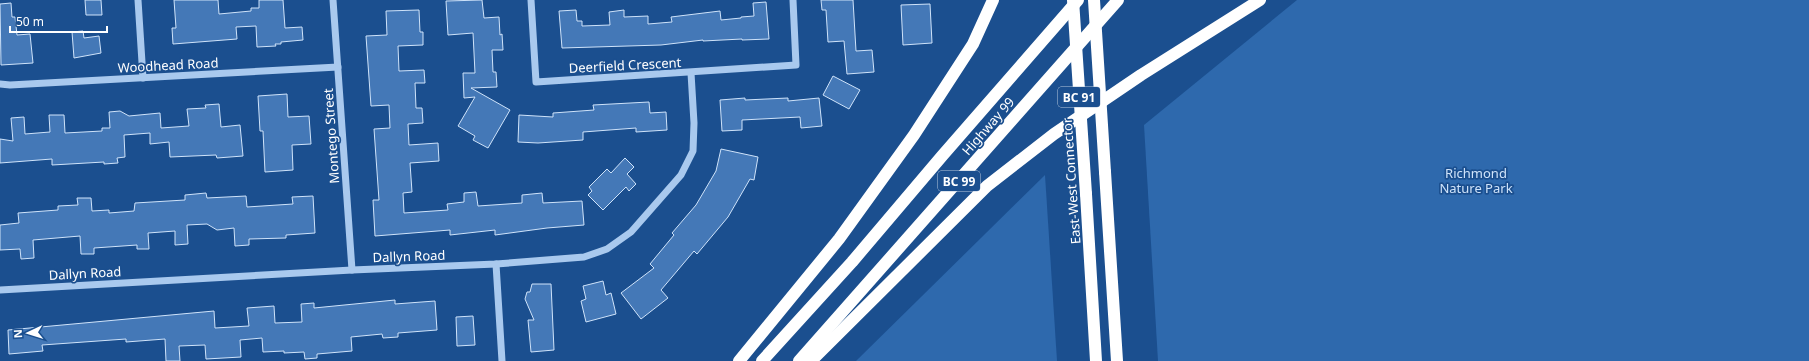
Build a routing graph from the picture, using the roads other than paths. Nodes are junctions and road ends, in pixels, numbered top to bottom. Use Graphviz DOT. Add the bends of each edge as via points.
graph roads {
  1 [pos="138,0"];
  2 [pos="333,0"];
  3 [pos="531,0"];
  4 [pos="793,0"];
  5 [pos="993,0"];
  6 [pos="1073,0"];
  7 [pos="1078,0"];
  8 [pos="1094,0"];
  9 [pos="1118,0"];
  10 [pos="1260,0"];
  11 [pos="338,67"];
  12 [pos="691,73"];
  13 [pos="143,78"];
  14 [pos="0,84"];
  15 [pos="496,264"];
  16 [pos="352,270"];
  17 [pos="0,290"];
  18 [pos="502,361"];
  19 [pos="739,361"];
  20 [pos="762,361"];
  21 [pos="799,361"];
  22 [pos="811,361"];
  23 [pos="1096,361"];
  24 [pos="1117,361"];
  1 -- 13 [label="street"];
  2 -- 11 [label="street, Montego Street"];
  3 -- 12 [label="street, Deerfield Crescent" via="536,82"];
  4 -- 12 [label="street, Deerfield Crescent" via="796,65"];
  5 -- 19 [label="highway" via="973,44 914,135 839,239"];
  6 -- 23 [label="highway, East-West Connector / BC 91, bridge"];
  7 -- 20 [label="highway, Highway 99 / BC 99" via="852,262"];
  8 -- 24 [label="highway, BC 91, bridge"];
  9 -- 21 [label="highway, Highway 99 / BC 99"];
  10 -- 22 [label="highway" via="1141,75 1054,134 998,177"];
  11 -- 13 [label="street, Woodhead Road"];
  11 -- 16 [label="street, Montego Street"];
  12 -- 15 [label="street, Dallyn Road" via="693,151 681,175 631,232 607,249 584,257"];
  13 -- 14 [label="street, Woodhead Road"];
  15 -- 16 [label="street, Dallyn Road"];
  15 -- 18 [label="street"];
  16 -- 17 [label="street, Dallyn Road"];
}
